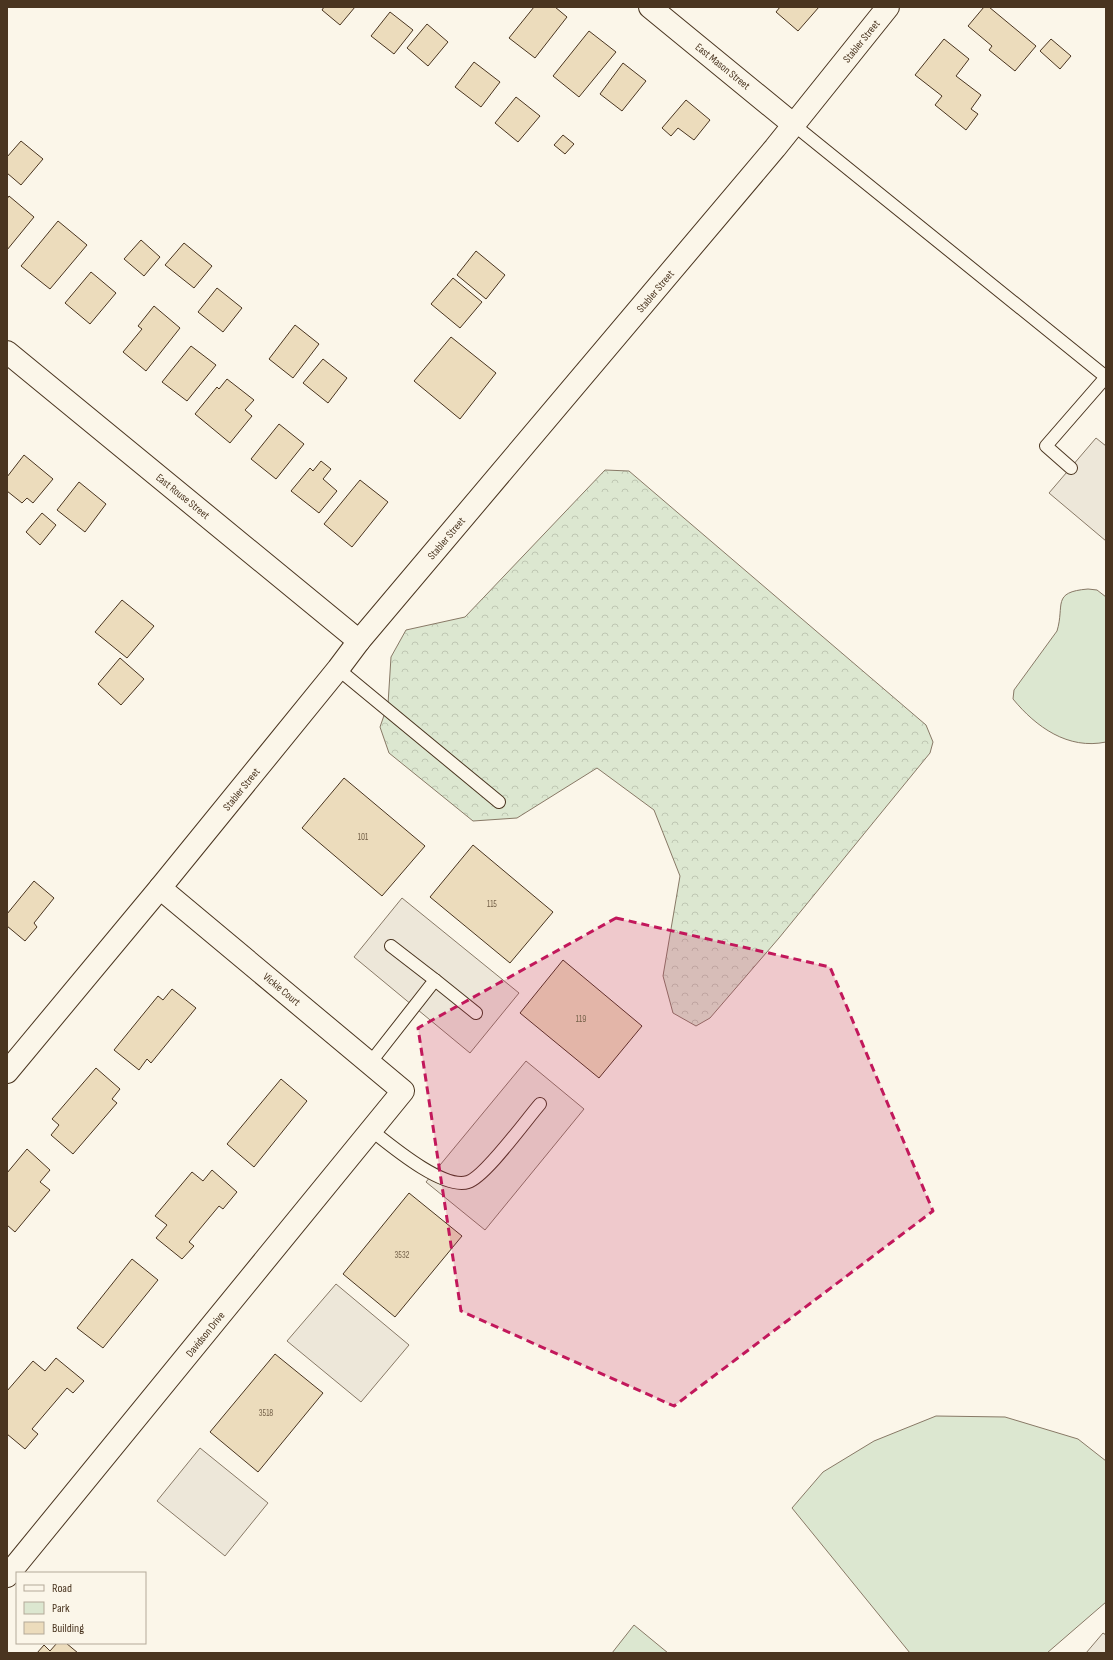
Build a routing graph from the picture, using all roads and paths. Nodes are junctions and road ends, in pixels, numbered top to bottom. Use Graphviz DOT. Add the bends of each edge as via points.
graph roads {
  1 [pos="650,7"];
  2 [pos="888,7"];
  3 [pos="794,125"];
  4 [pos="7,352"];
  5 [pos="1106,377"];
  6 [pos="1071,468"];
  7 [pos="359,641"];
  8 [pos="338,669"];
  9 [pos="499,802"];
  10 [pos="160,888"];
  11 [pos="391,946"];
  12 [pos="435,980"];
  13 [pos="476,1013"];
  14 [pos="370,1063"];
  15 [pos="7,1072"];
  16 [pos="403,1091"];
  17 [pos="540,1104"];
  18 [pos="371,1130"];
  19 [pos="7,1576"];
  1 -- 3 [label="street, East Mason Street"];
  2 -- 3 [label="street, Stabler Street"];
  3 -- 5 [label="lane"];
  3 -- 7 [label="street, Stabler Street"];
  4 -- 7 [label="street, East Rouse Street"];
  5 -- 6 [label="lane" via="1046,446"];
  7 -- 8 [label="street, Stabler Street"];
  8 -- 9 [label="lane"];
  8 -- 10 [label="street, Stabler Street"];
  10 -- 14 [label="street, Vickie Court"];
  10 -- 15 [label="street, Stabler Street"];
  11 -- 12 [label="lane"];
  12 -- 13 [label="lane"];
  12 -- 14 [label="lane"];
  14 -- 16 [label="street, Vickie Court"];
  16 -- 18 [label="street, Davidson Drive"];
  17 -- 18 [label="lane" via="485,1170 468,1182 453,1181 426,1171"];
  18 -- 19 [label="street, Davidson Drive"];
}
